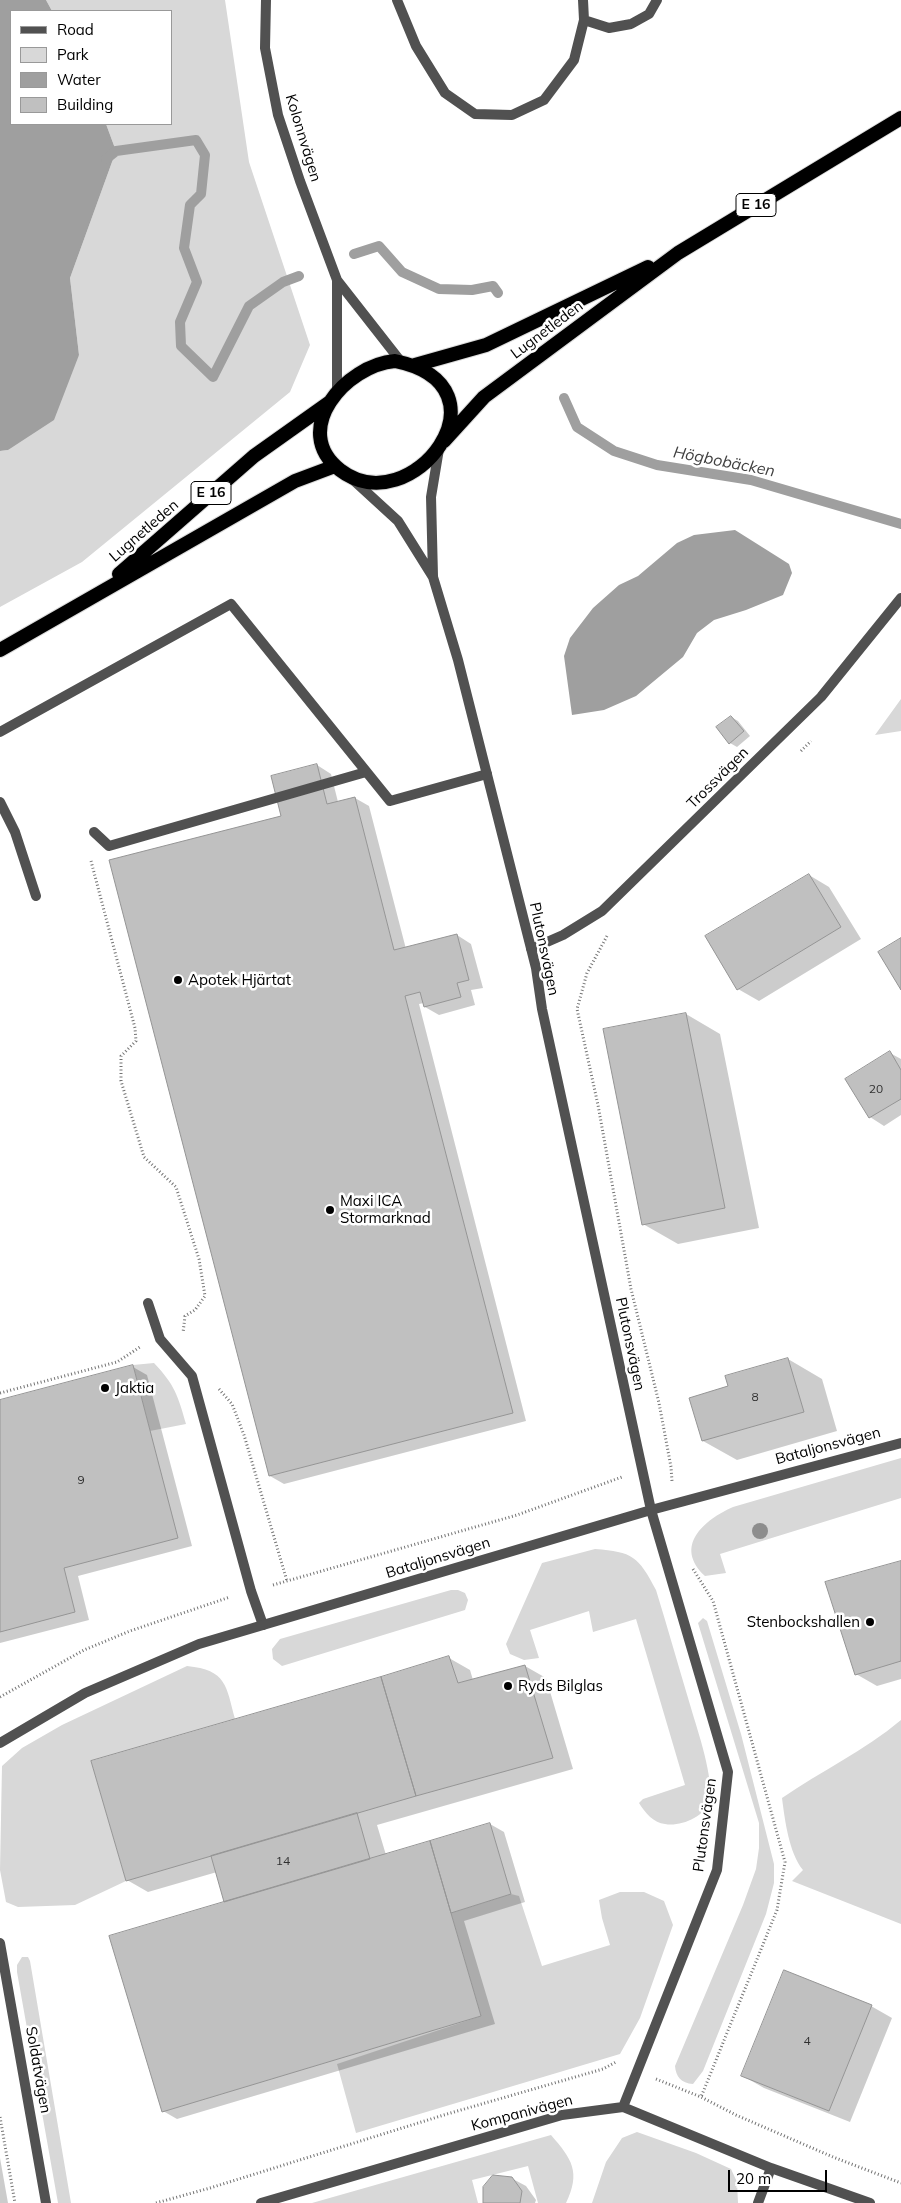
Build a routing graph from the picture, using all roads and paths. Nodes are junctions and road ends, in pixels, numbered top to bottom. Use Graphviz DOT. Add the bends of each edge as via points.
graph roads {
  1 [pos="266,0"];
  2 [pos="397,0"];
  3 [pos="583,0"];
  4 [pos="657,0"];
  5 [pos="584,20"];
  6 [pos="901,118"];
  7 [pos="678,253"];
  8 [pos="337,280"];
  9 [pos="409,364"];
  10 [pos="334,397"];
  11 [pos="441,445"];
  12 [pos="335,466"];
  13 [pos="350,477"];
  14 [pos="433,577"];
  15 [pos="97,593"];
  16 [pos="901,598"];
  17 [pos="0,650"];
  18 [pos="0,732"];
  19 [pos="366,772"];
  20 [pos="487,774"];
  21 [pos="0,802"];
  22 [pos="94,832"];
  23 [pos="36,896"];
  24 [pos="610,931"];
  25 [pos="531,949"];
  26 [pos="148,1303"];
  27 [pos="183,1334"];
  28 [pos="901,1443"];
  29 [pos="671,1467"];
  30 [pos="643,1472"];
  31 [pos="673,1504"];
  32 [pos="651,1510"];
  33 [pos="690,1560"];
  34 [pos="251,1591"];
  35 [pos="263,1626"];
  36 [pos="0,1697"];
  37 [pos="0,1743"];
  38 [pos="0,1943"];
  39 [pos="701,2097"];
  40 [pos="623,2107"];
  41 [pos="0,2117"];
  42 [pos="771,2168"];
  43 [pos="15,2203"];
  44 [pos="46,2203"];
  45 [pos="261,2203"];
  46 [pos="758,2203"];
  47 [pos="870,2203"];
  1 -- 8 [label="street, Kolonnvägen" via="265,48 278,115"];
  2 -- 5 [label="street" via="416,46 445,93 475,114 512,115 544,100 574,60"];
  3 -- 5 [label="street"];
  4 -- 5 [label="street" via="649,14 632,24 609,28"];
  6 -- 7 [label="highway, Lugnetleden / E 16"];
  7 -- 9 [label="highway, Lugnetleden / E 16" via="486,346"];
  7 -- 11 [label="highway, Lugnetleden / E 16" via="484,397"];
  8 -- 9 [label="street, Kolonnvägen"];
  8 -- 10 [label="street, Kolonnvägen"];
  9 -- 10 [label="highway, E 16" via="385,362 367,368"];
  9 -- 11 [label="highway" via="433,375 447,394 452,411"];
  10 -- 12 [label="highway, E 16" via="323,418 320,433 324,450"];
  10 -- 15 [label="highway, Lugnetleden / E 16" via="254,456"];
  11 -- 13 [label="highway, E 16" via="421,467 402,477 368,483"];
  11 -- 14 [label="street, Plutonsvägen" via="431,497"];
  12 -- 13 [label="highway, E 16"];
  12 -- 15 [label="highway, Lugnetleden / E 16" via="295,481"];
  13 -- 14 [label="street, Plutonsvägen" via="398,521"];
  14 -- 20 [label="street, Plutonsvägen"];
  15 -- 17 [label="highway, Lugnetleden / E 16"];
  16 -- 25 [label="street, Trossvägen" via="821,697 602,911 563,935"];
  18 -- 19 [label="street" via="231,604"];
  19 -- 20 [label="street" via="390,801"];
  19 -- 22 [label="street" via="109,846"];
  20 -- 25 [label="street, Plutonsvägen"];
  21 -- 23 [label="street" via="15,832"];
  22 -- 27 [label="path" via="85,838 135,1028 136,1041 121,1056 121,1081 144,1157 176,1187 199,1260 205,1296 195,1310 185,1316"];
  24 -- 29 [label="path" via="586,973 577,1009 631,1289"];
  25 -- 30 [label="street, Plutonsvägen"];
  26 -- 34 [label="street" via="160,1339 192,1376"];
  28 -- 31 [label="street, Bataljonsvägen"];
  29 -- 30 [label="path"];
  29 -- 31 [label="path"];
  30 -- 32 [label="street, Plutonsvägen"];
  30 -- 34 [label="path" via="517,1515"];
  31 -- 32 [label="street, Bataljonsvägen"];
  32 -- 35 [label="street, Bataljonsvägen"];
  32 -- 40 [label="street, Plutonsvägen" via="728,1772 717,1870"];
  33 -- 39 [label="path" via="713,1601 785,1862 777,1910"];
  34 -- 35 [label="street"];
  34 -- 36 [label="path" via="130,1631 84,1650"];
  35 -- 37 [label="street, Bataljonsvägen" via="199,1644 85,1693"];
  38 -- 44 [label="street, Soldatvägen"];
  40 -- 42 [label="street, Kompanivägen"];
  40 -- 45 [label="street, Kompanivägen" via="562,2115"];
  41 -- 43 [label="path"];
  42 -- 46 [label="street"];
  42 -- 47 [label="street, Kompanivägen"];
}
